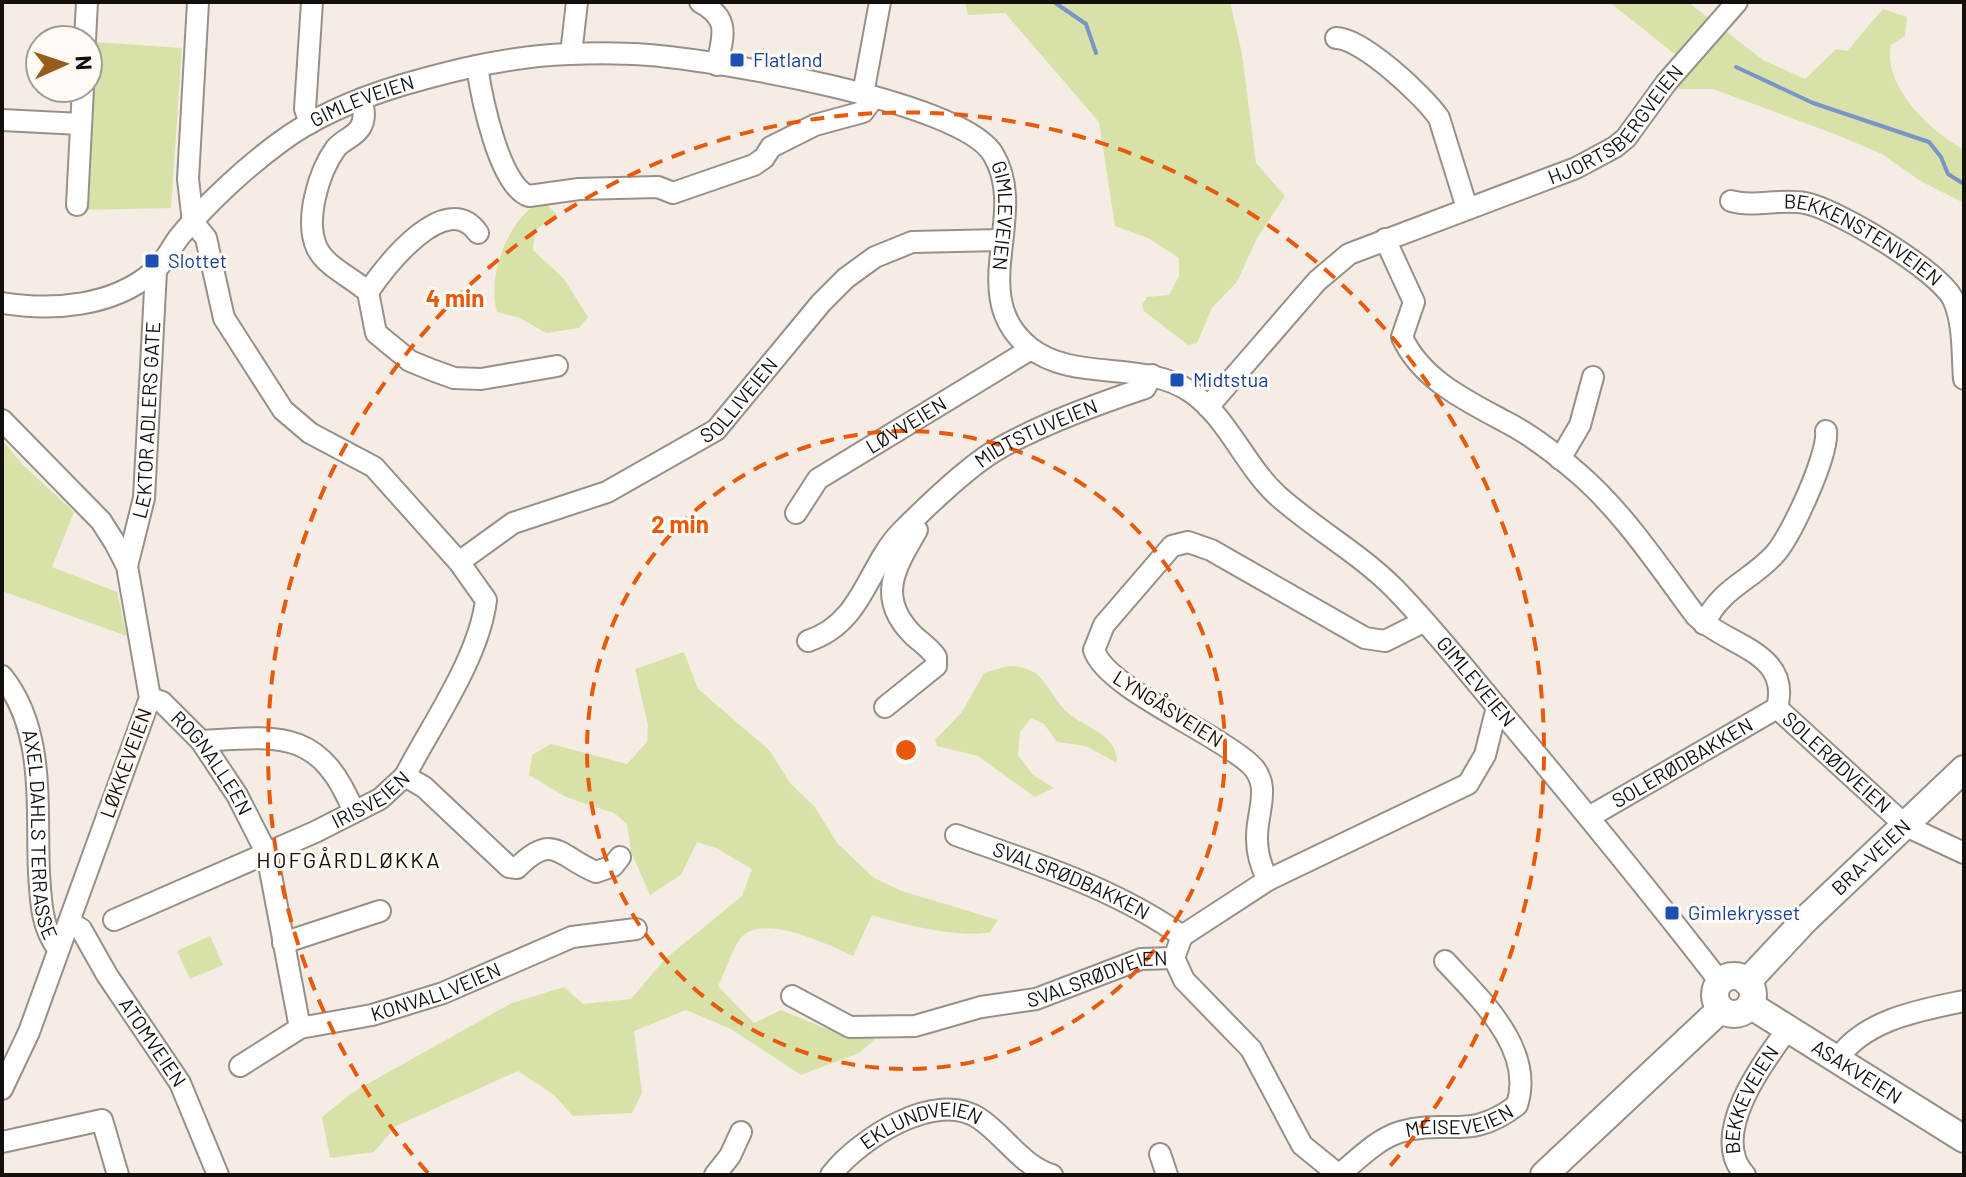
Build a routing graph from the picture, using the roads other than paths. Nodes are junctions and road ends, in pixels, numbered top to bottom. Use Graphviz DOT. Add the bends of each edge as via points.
graph roads {
  1 [pos="87,2"];
  2 [pos="198,2"];
  3 [pos="312,2"];
  4 [pos="577,2"];
  5 [pos="700,2"];
  6 [pos="880,2"];
  7 [pos="1737,2"];
  8 [pos="86,24"];
  9 [pos="1336,38"];
  10 [pos="571,54"];
  11 [pos="717,65"];
  12 [pos="477,66"];
  13 [pos="868,96"];
  14 [pos="361,99"];
  15 [pos="82,104"];
  16 [pos="2,120"];
  17 [pos="310,123"];
  18 [pos="81,124"];
  19 [pos="1731,201"];
  20 [pos="77,205"];
  21 [pos="1467,208"];
  22 [pos="193,222"];
  23 [pos="478,233"];
  24 [pos="1385,239"];
  25 [pos="1001,240"];
  26 [pos="156,271"];
  27 [pos="368,292"];
  28 [pos="2,303"];
  29 [pos="1031,349"];
  30 [pos="557,366"];
  31 [pos="1152,375"];
  32 [pos="1593,377"];
  33 [pos="1964,379"];
  34 [pos="1208,407"];
  35 [pos="2,420"];
  36 [pos="1826,431"];
  37 [pos="1560,459"];
  38 [pos="928,508"];
  39 [pos="796,513"];
  40 [pos="459,562"];
  41 [pos="127,566"];
  42 [pos="1423,622"];
  43 [pos="1704,624"];
  44 [pos="808,641"];
  45 [pos="2,676"];
  46 [pos="150,698"];
  47 [pos="885,707"];
  48 [pos="1497,707"];
  49 [pos="1777,708"];
  50 [pos="201,741"];
  51 [pos="1964,769"];
  52 [pos="405,776"];
  53 [pos="354,812"];
  54 [pos="1589,817"];
  55 [pos="1906,826"];
  56 [pos="956,835"];
  57 [pos="1964,853"];
  58 [pos="267,854"];
  59 [pos="620,857"];
  60 [pos="1268,880"];
  61 [pos="380,911"];
  62 [pos="114,920"];
  63 [pos="69,922"];
  64 [pos="636,929"];
  65 [pos="1182,936"];
  66 [pos="283,943"];
  67 [pos="58,949"];
  68 [pos="1174,958"];
  69 [pos="1445,961"];
  70 [pos="1720,982"];
  71 [pos="1748,993"];
  72 [pos="792,996"];
  73 [pos="1964,1001"];
  74 [pos="1721,1009"];
  75 [pos="300,1028"];
  76 [pos="1787,1030"];
  77 [pos="1837,1060"];
  78 [pos="240,1066"];
  79 [pos="2,1089"];
  80 [pos="741,1132"];
  81 [pos="1964,1139"];
  82 [pos="2,1142"];
  83 [pos="1160,1154"];
  84 [pos="118,1175"];
  85 [pos="218,1175"];
  86 [pos="715,1175"];
  87 [pos="831,1175"];
  88 [pos="1052,1175"];
  89 [pos="1167,1175"];
  90 [pos="1339,1175"];
  91 [pos="1544,1175"];
  92 [pos="1745,1175"];
  1 -- 8 [label="street"];
  2 -- 22 [label="street" via="188,179"];
  3 -- 17 [label="street" via="305,109"];
  4 -- 10 [label="street"];
  5 -- 11 [label="street" via="723,23"];
  6 -- 13 [label="street"];
  7 -- 21 [label="street, HJORTSBERGVEIEN" via="1615,147 1576,168"];
  9 -- 21 [label="street" via="1368,50 1431,106"];
  10 -- 11 [label="street, GIMLEVEIEN" via="649,55"];
  10 -- 12 [label="street, GIMLEVEIEN"];
  11 -- 13 [label="street, GIMLEVEIEN"];
  12 -- 13 [label="street" via="492,135 515,185 529,196 658,187 673,193 754,165 771,147 815,125 863,112"];
  12 -- 14 [label="street, GIMLEVEIEN"];
  13 -- 25 [label="street, GIMLEVEIEN" via="969,131 989,149 1005,192"];
  14 -- 17 [label="street, GIMLEVEIEN"];
  14 -- 27 [label="street" via="364,118 359,129 338,146 325,167 313,230 317,248 329,263"];
  15 -- 18 [label="street"];
  16 -- 18 [label="street"];
  17 -- 22 [label="street, GIMLEVEIEN" via="277,144"];
  18 -- 20 [label="street"];
  19 -- 33 [label="street, BEKKENSTENVEIEN" via="1800,202 1840,214 1944,286 1957,311"];
  21 -- 24 [label="street, HJORTSBERGVEIEN"];
  22 -- 26 [label="street, GIMLEVEIEN"];
  22 -- 40 [label="street, IRISVEIEN" via="206,238 224,318 283,410 310,433 374,467"];
  23 -- 27 [label="street" via="461,220 425,229 396,253"];
  24 -- 34 [label="street, HJORTSBERGVEIEN" via="1349,254 1317,281"];
  24 -- 37 [label="street, SOLERØDVEIEN" via="1414,302 1403,329 1407,349 1460,399 1506,421"];
  25 -- 29 [label="street, GIMLEVEIEN" via="998,295 1005,316"];
  25 -- 40 [label="street, SOLLIVEIEN" via="912,242 875,257 821,303 716,430 607,492 513,523"];
  26 -- 28 [label="street, GIMLEVEIEN" via="126,288 68,306"];
  26 -- 41 [label="street, LEKTOR ADLERS GATE" via="144,498"];
  27 -- 30 [label="street" via="376,333 390,348 432,370 465,380"];
  29 -- 31 [label="street, GIMLEVEIEN" via="1057,362"];
  29 -- 39 [label="street, LØVVEIEN" via="818,479"];
  31 -- 34 [label="street, GIMLEVEIEN" via="1183,387"];
  31 -- 38 [label="street, MIDTSTUVEIEN" via="1145,388 992,453"];
  32 -- 37 [label="street" via="1580,425"];
  34 -- 42 [label="street, GIMLEVEIEN" via="1276,494 1382,577"];
  35 -- 41 [label="street, LØKKEVEIEN" via="101,521"];
  36 -- 43 [label="street" via="1825,451 1782,546 1735,583"];
  37 -- 43 [label="street, SOLERØDVEIEN" via="1605,499"];
  38 -- 44 [label="street, MIDTSTUVEIEN" via="898,536 849,613"];
  38 -- 47 [label="street, MIDTSTUVEIEN" via="904,551 890,599 899,618 936,657 936,666"];
  40 -- 52 [label="street, IRISVEIEN" via="486,600 484,618"];
  41 -- 46 [label="street, LØKKEVEIEN"];
  42 -- 48 [label="street, GIMLEVEIEN"];
  42 -- 60 [label="street, LYNGÅSVEIEN" via="1385,641 1365,638 1188,542 1172,546 1104,625 1094,650 1108,672 1216,738 1259,775 1263,787 1256,838"];
  43 -- 49 [label="street, SOLERØDVEIEN" via="1769,663 1780,687"];
  45 -- 67 [label="street, AXEL DAHLS TERRASSE" via="28,723 34,751 41,905 46,932"];
  46 -- 50 [label="street, ROGNALLEEN" via="162,702"];
  46 -- 63 [label="street, LØKKEVEIEN"];
  48 -- 54 [label="street, GIMLEVEIEN"];
  48 -- 60 [label="street, SVALSRØDVEIEN" via="1485,755 1468,784"];
  49 -- 54 [label="street, SOLERØDBAKKEN"];
  49 -- 55 [label="street, SOLERØDVEIEN"];
  50 -- 53 [label="street" via="291,739 323,762"];
  50 -- 58 [label="street, ROGNALLEEN"];
  51 -- 55 [label="main road, BRA-VEIEN"];
  52 -- 53 [label="street, IRISVEIEN" via="389,794"];
  52 -- 59 [label="street" via="424,787 509,867 517,868 538,849 567,854 596,872"];
  53 -- 58 [label="street, IRISVEIEN"];
  54 -- 70 [label="street, GIMLEVEIEN"];
  55 -- 57 [label="street, SOLERØDVEIEN"];
  55 -- 71 [label="main road, BRA-VEIEN" via="1806,919"];
  56 -- 65 [label="street, SVALSRØDBAKKEN" via="1062,872 1156,917"];
  58 -- 62 [label="street, IRISVEIEN"];
  58 -- 66 [label="street, ROGNALLEEN"];
  60 -- 65 [label="street, SVALSRØDVEIEN"];
  61 -- 66 [label="street"];
  63 -- 67 [label="street, LØKKEVEIEN"];
  63 -- 85 [label="street, ATOMVEIEN" via="81,929 180,1083"];
  64 -- 75 [label="street, KONVALLVEIEN" via="572,937 443,993 372,1015"];
  65 -- 68 [label="street, SVALSRØDVEIEN"];
  66 -- 75 [label="street, ROGNALLEEN"];
  67 -- 79 [label="street, LØKKEVEIEN"];
  68 -- 72 [label="street, SVALSRØDVEIEN" via="1131,962 1036,999 981,1007 915,1026 850,1027"];
  68 -- 90 [label="street, MEISEVEIEN" via="1184,980 1251,1049 1302,1145"];
  69 -- 90 [label="street, MEISEVEIEN" via="1514,1049 1522,1078 1517,1105 1472,1128 1403,1131"];
  70 -- 71 [label="main road" via="1733,976"];
  70 -- 74 [label="main road" via="1715,996"];
  71 -- 74 [label="main road" via="1740,1013"];
  71 -- 76 [label="main road, ASAKVEIEN"];
  73 -- 77 [label="street" via="1860,1034"];
  74 -- 91 [label="main road"];
  75 -- 78 [label="street, KONVALLVEIEN"];
  76 -- 77 [label="main road, ASAKVEIEN"];
  76 -- 92 [label="street, BEKKEVEIEN" via="1739,1109 1734,1140 1737,1166"];
  77 -- 81 [label="main road, ASAKVEIEN"];
  80 -- 86 [label="street"];
  82 -- 84 [label="street" via="98,1118 105,1123"];
  83 -- 89 [label="street"];
  87 -- 88 [label="street, EKLUNDVEIEN" via="857,1146 925,1111 942,1109 980,1118 1025,1160"];
}
